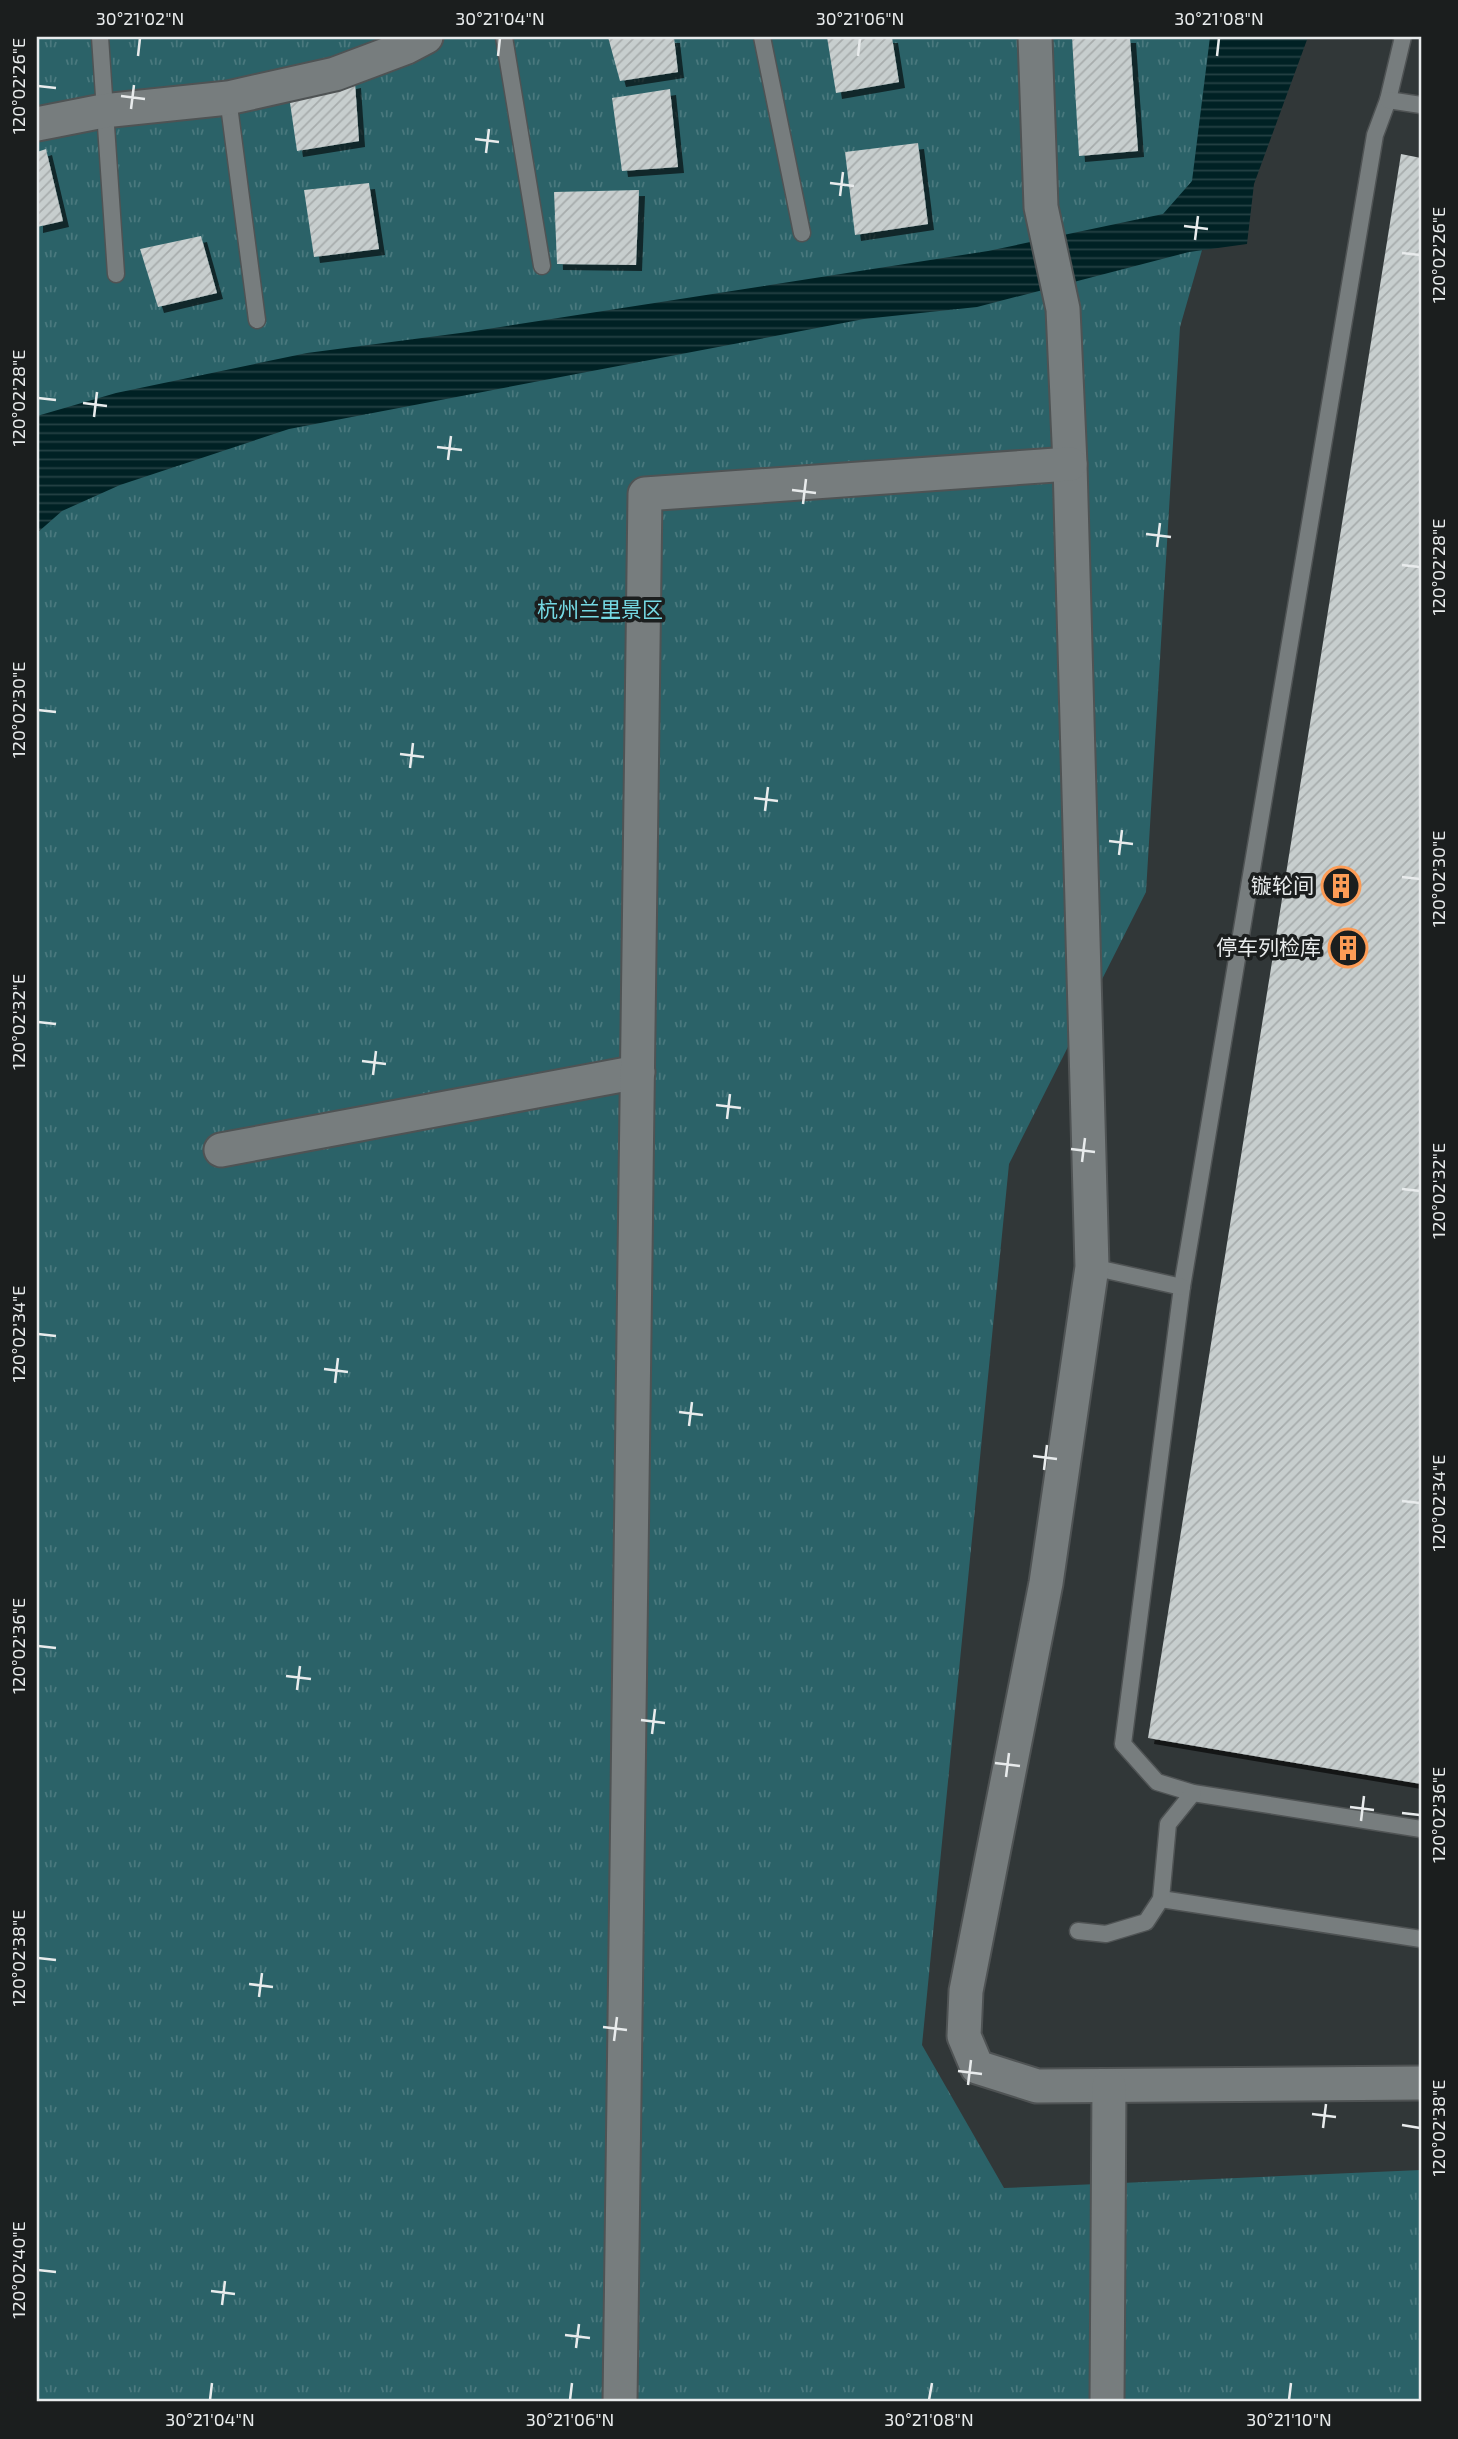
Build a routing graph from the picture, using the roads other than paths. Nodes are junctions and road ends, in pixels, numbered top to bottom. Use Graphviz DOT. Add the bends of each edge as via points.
graph roads {
  1 [pos="100,37"];
  2 [pos="426,37"];
  3 [pos="504,37"];
  4 [pos="762,37"];
  5 [pos="1035,37"];
  6 [pos="1403,37"];
  7 [pos="228,98"];
  8 [pos="1388,100"];
  9 [pos="1421,105"];
  10 [pos="103,111"];
  11 [pos="37,124"];
  12 [pos="802,233"];
  13 [pos="542,266"];
  14 [pos="116,275"];
  15 [pos="257,320"];
  16 [pos="1070,464"];
  17 [pos="638,1072"];
  18 [pos="221,1150"];
  19 [pos="1092,1267"];
  20 [pos="1182,1287"];
  21 [pos="1193,1793"];
  22 [pos="1421,1829"];
  23 [pos="1161,1899"];
  24 [pos="1078,1931"];
  25 [pos="1421,1939"];
  26 [pos="1421,2083"];
  27 [pos="1109,2086"];
  28 [pos="620,2402"];
  29 [pos="1107,2402"];
  1 -- 10 [label="lane"];
  2 -- 7 [label="street" via="335,74"];
  3 -- 13 [label="lane"];
  4 -- 12 [label="lane"];
  5 -- 16 [label="street" via="1041,207 1063,309"];
  6 -- 8 [label="lane"];
  7 -- 10 [label="street"];
  7 -- 15 [label="lane"];
  8 -- 9 [label="lane"];
  8 -- 20 [label="lane" via="1375,135"];
  10 -- 11 [label="street"];
  10 -- 14 [label="lane"];
  16 -- 17 [label="street" via="645,494"];
  16 -- 19 [label="street"];
  17 -- 18 [label="street"];
  17 -- 28 [label="street"];
  19 -- 20 [label="lane"];
  19 -- 27 [label="street" via="1046,1583 966,1991 964,2036 977,2067 1037,2086"];
  20 -- 21 [label="lane" via="1123,1744 1157,1782"];
  21 -- 22 [label="lane"];
  21 -- 23 [label="lane" via="1168,1824"];
  23 -- 24 [label="lane" via="1146,1922 1106,1934"];
  23 -- 25 [label="lane"];
  26 -- 27 [label="street"];
  27 -- 29 [label="street"];
}
